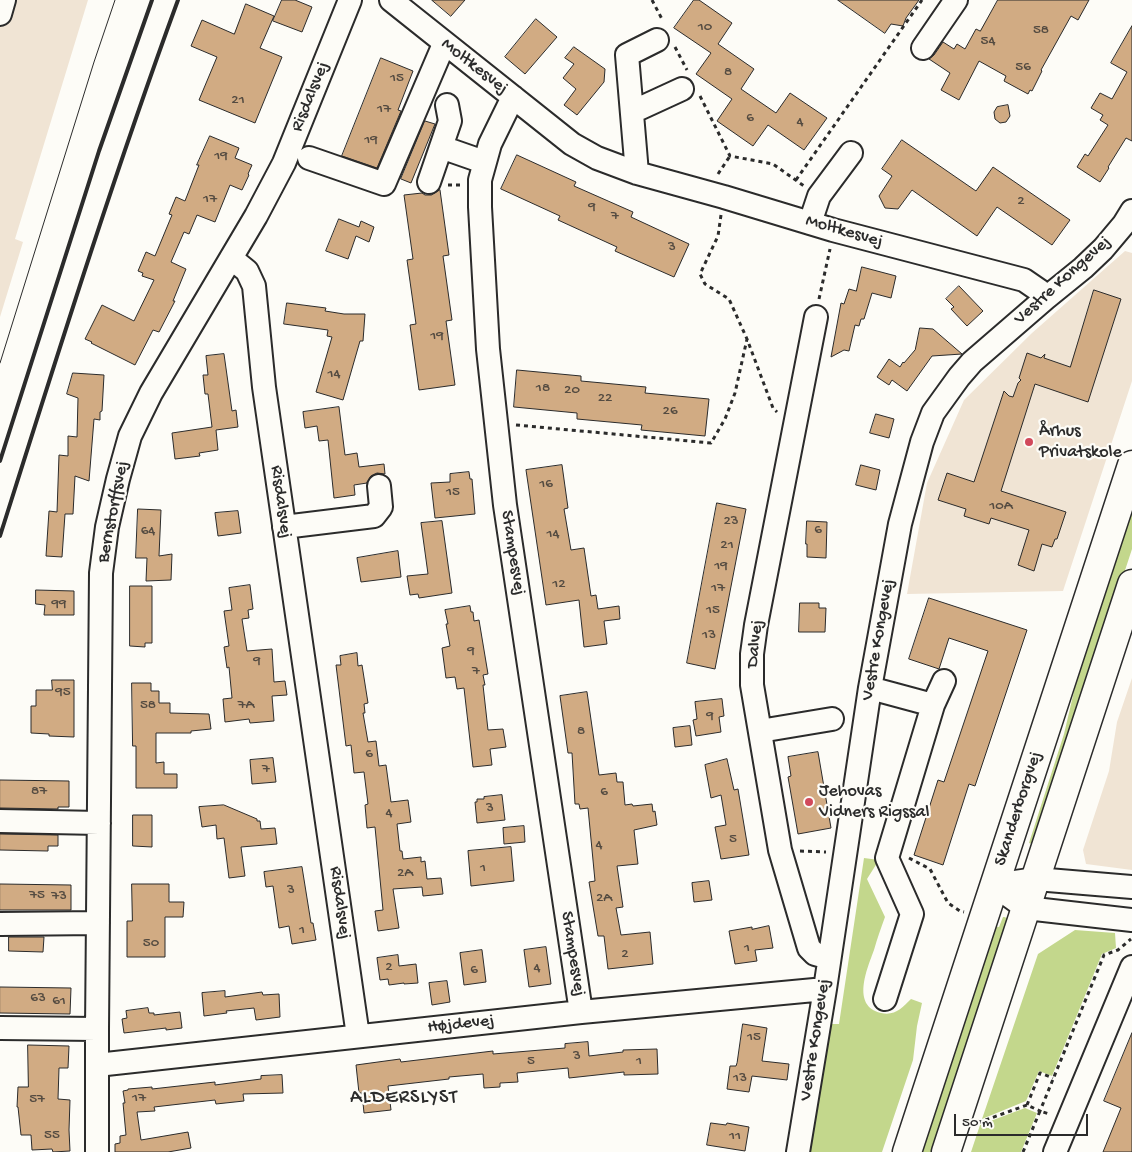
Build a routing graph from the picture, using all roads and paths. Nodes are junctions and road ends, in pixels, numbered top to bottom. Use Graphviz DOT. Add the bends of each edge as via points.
graph roads {
  1 [pos="4,0"];
  2 [pos="350,0"];
  3 [pos="390,0"];
  4 [pos="652,0"];
  5 [pos="922,0"];
  6 [pos="956,0"];
  7 [pos="0,14"];
  8 [pos="665,37"];
  9 [pos="444,44"];
  10 [pos="923,48"];
  11 [pos="690,87"];
  12 [pos="512,97"];
  13 [pos="447,105"];
  14 [pos="632,112"];
  15 [pos="441,147"];
  16 [pos="851,153"];
  17 [pos="309,158"];
  18 [pos="484,162"];
  19 [pos="637,173"];
  20 [pos="796,180"];
  21 [pos="429,182"];
  22 [pos="480,184"];
  23 [pos="819,196"];
  24 [pos="724,197"];
  25 [pos="1132,211"];
  26 [pos="810,223"];
  27 [pos="833,230"];
  28 [pos="231,258"];
  29 [pos="1046,298"];
  30 [pos="816,316"];
  31 [pos="746,339"];
  32 [pos="795,423"];
  33 [pos="496,424"];
  34 [pos="1132,465"];
  35 [pos="379,486"];
  36 [pos="284,527"];
  37 [pos="1132,584"];
  38 [pos="944,681"];
  39 [pos="870,688"];
  40 [pos="933,705"];
  41 [pos="832,719"];
  42 [pos="760,731"];
  43 [pos="0,821"];
  44 [pos="99,823"];
  45 [pos="887,858"];
  46 [pos="1036,878"];
  47 [pos="994,885"];
  48 [pos="1132,887"];
  49 [pos="1026,908"];
  50 [pos="966,912"];
  51 [pos="1132,920"];
  52 [pos="98,923"];
  53 [pos="0,924"];
  54 [pos="1132,938"];
  55 [pos="829,958"];
  56 [pos="1132,967"];
  57 [pos="825,989"];
  58 [pos="885,999"];
  59 [pos="581,1012"];
  60 [pos="0,1028"];
  61 [pos="97,1029"];
  62 [pos="358,1036"];
  63 [pos="97,1065"];
  64 [pos="1053,1078"];
  65 [pos="1027,1105"];
  66 [pos="1040,1111"];
  67 [pos="958,1116"];
  68 [pos="1068,1122"];
  69 [pos="96,1152"];
  70 [pos="798,1152"];
  71 [pos="908,1152"];
  72 [pos="946,1152"];
  73 [pos="1023,1152"];
  74 [pos="1055,1152"];
  1 -- 7 [label="street"];
  2 -- 28 [label="street, Risdalsvej" via="284,163"];
  3 -- 9 [label="street, Moltkesvej"];
  4 -- 8 [label="path"];
  5 -- 20 [label="path"];
  6 -- 10 [label="street"];
  8 -- 11 [label="path"];
  8 -- 14 [label="street" via="627,55"];
  9 -- 12 [label="street, Moltkesvej"];
  9 -- 17 [label="street" via="384,184"];
  11 -- 14 [label="street"];
  11 -- 20 [label="path" via="730,156 773,164"];
  12 -- 18 [label="street, Stampesvej"];
  12 -- 19 [label="street, Moltkesvej" via="572,144 597,158"];
  13 -- 15 [label="street" via="450,121"];
  14 -- 19 [label="street"];
  15 -- 18 [label="street"];
  15 -- 21 [label="street"];
  16 -- 23 [label="street"];
  18 -- 22 [label="street, Stampesvej"];
  19 -- 24 [label="street, Moltkesvej"];
  20 -- 23 [label="path"];
  21 -- 22 [label="path" via="428,186"];
  22 -- 33 [label="street, Stampesvej" via="487,340"];
  23 -- 26 [label="street"];
  24 -- 26 [label="street, Moltkesvej"];
  24 -- 31 [label="path" via="718,236 700,274 705,284 730,299"];
  25 -- 29 [label="street, Vestre Kongevej" via="1103,249"];
  26 -- 27 [label="street, Moltkesvej"];
  27 -- 29 [label="street, Moltkesvej" via="1024,280"];
  27 -- 30 [label="path"];
  28 -- 36 [label="street, Risdalsvej" via="247,271 254,286 264,387"];
  28 -- 44 [label="street, Bernstorffsvej" via="151,393 130,436 106,527 101,573"];
  29 -- 39 [label="street, Vestre Kongevej" via="972,362 934,413 922,442 900,524"];
  30 -- 32 [label="street, Dalvej"];
  31 -- 32 [label="path" via="773,408 783,418"];
  31 -- 33 [label="path" via="735,393 726,419 711,443"];
  32 -- 42 [label="street, Dalvej" via="752,654 752,685"];
  33 -- 59 [label="street, Stampesvej" via="505,505"];
  34 -- 47 [label="main road, Skanderborgvej"];
  35 -- 36 [label="street" via="382,507 374,516"];
  36 -- 62 [label="street, Risdalsvej"];
  37 -- 46 [label="main road"];
  38 -- 40 [label="street"];
  39 -- 40 [label="street"];
  39 -- 55 [label="street, Vestre Kongevej"];
  40 -- 45 [label="street"];
  41 -- 42 [label="street"];
  42 -- 55 [label="street, Dalvej" via="780,850 809,948 815,954"];
  43 -- 44 [label="street"];
  44 -- 52 [label="street, Bernstorffsvej"];
  45 -- 50 [label="path" via="906,856 930,869 948,903"];
  45 -- 58 [label="street" via="912,914"];
  46 -- 47 [label="street"];
  46 -- 48 [label="street"];
  46 -- 49 [label="main road"];
  47 -- 49 [label="street"];
  47 -- 71 [label="main road, Skanderborgvej"];
  49 -- 51 [label="street"];
  49 -- 67 [label="main road"];
  52 -- 53 [label="street"];
  52 -- 61 [label="street, Bernstorffsvej"];
  54 -- 64 [label="path" via="1118,950 1104,955"];
  55 -- 57 [label="street, Vestre Kongevej"];
  56 -- 68 [label="street"];
  57 -- 59 [label="street, Højdevej"];
  57 -- 70 [label="street, Vestre Kongevej"];
  59 -- 62 [label="street, Højdevej"];
  60 -- 61 [label="street"];
  61 -- 63 [label="street, Bernstorffsvej"];
  62 -- 63 [label="street, Højdevej"];
  63 -- 69 [label="street, Bernstorffsvej"];
  64 -- 65 [label="path" via="1040,1073"];
  64 -- 66 [label="path"];
  65 -- 66 [label="path"];
  65 -- 67 [label="path" via="980,1122"];
  66 -- 68 [label="path"];
  66 -- 73 [label="path"];
  67 -- 72 [label="main road"];
  68 -- 74 [label="street"];
}
